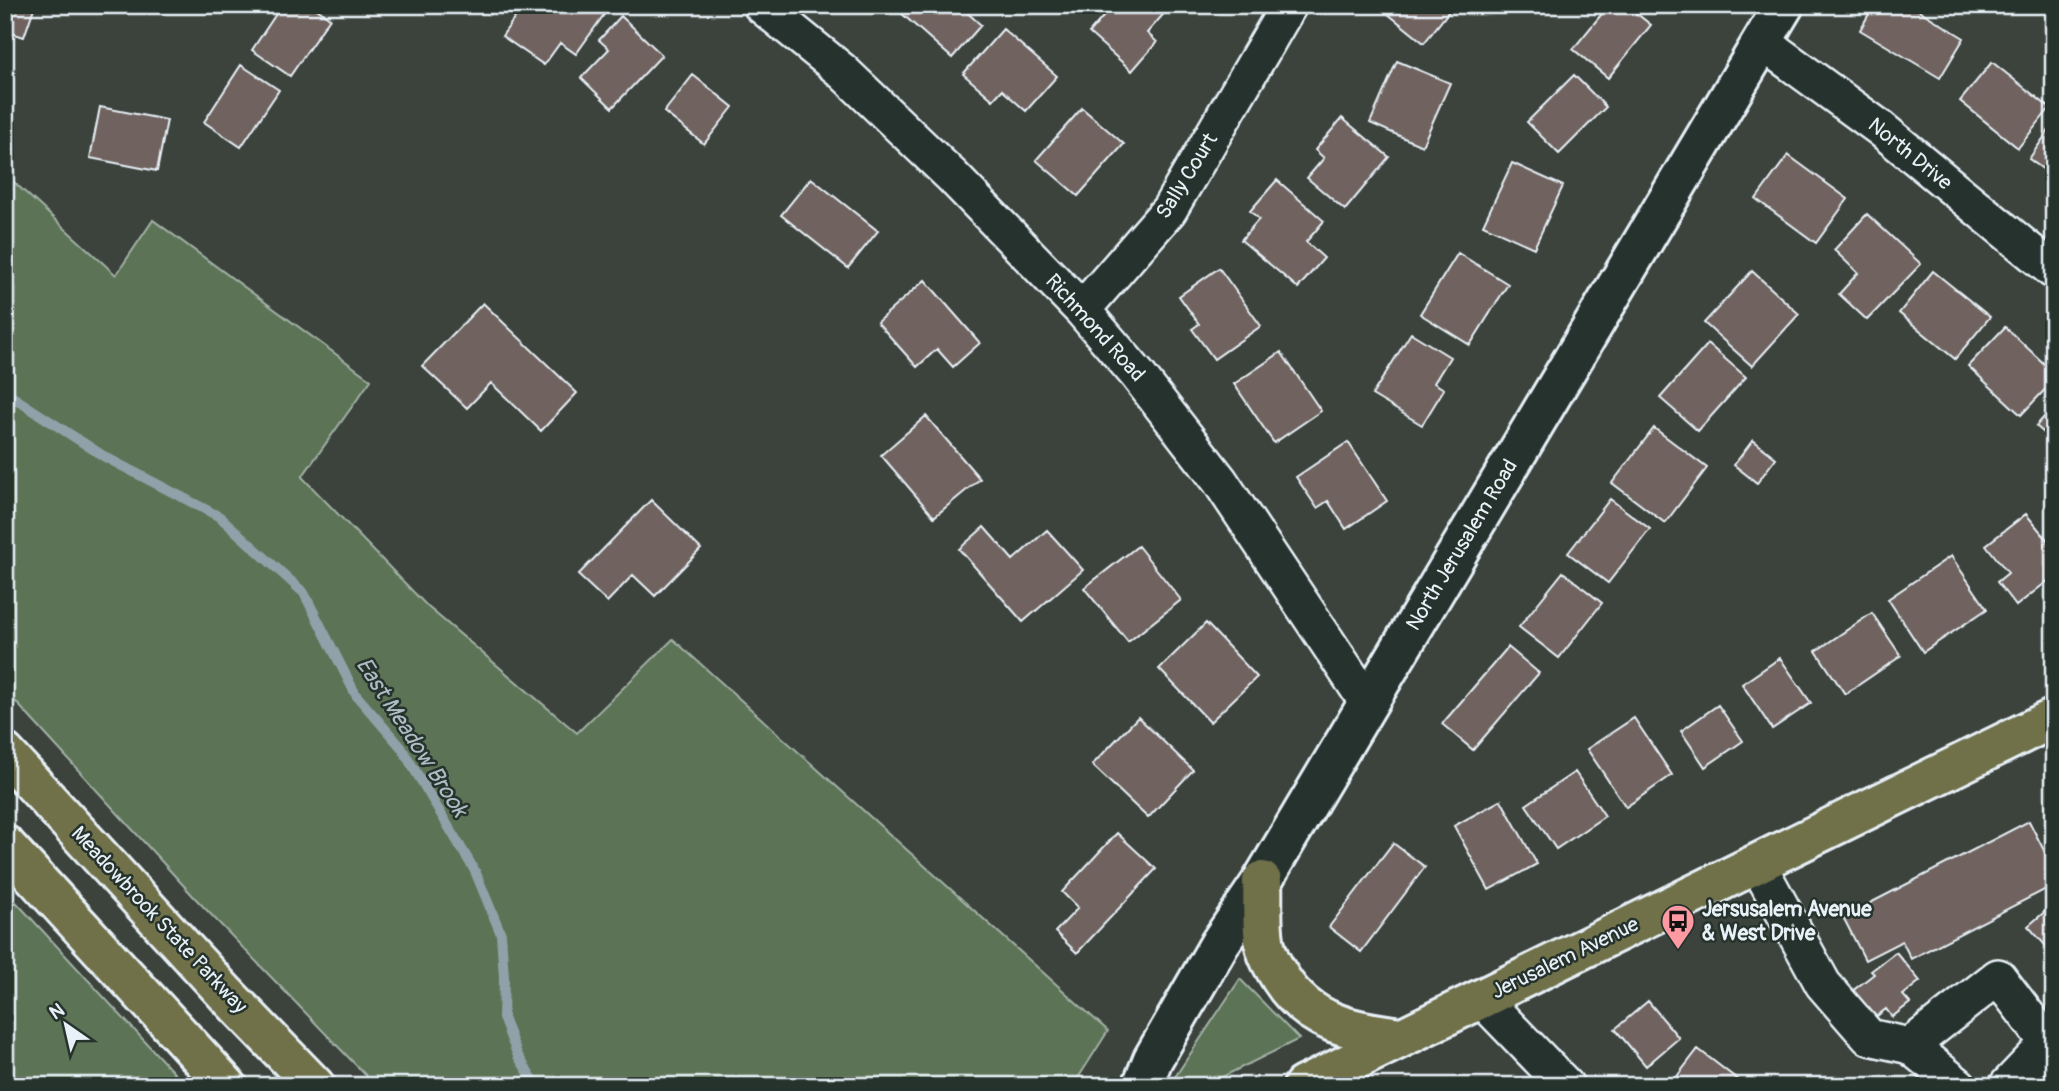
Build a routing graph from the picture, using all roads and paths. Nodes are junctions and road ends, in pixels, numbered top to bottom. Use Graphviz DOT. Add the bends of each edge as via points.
graph roads {
  1 [pos="761,5"];
  2 [pos="1784,5"];
  3 [pos="1282,18"];
  4 [pos="1762,42"];
  5 [pos="2054,271"];
  6 [pos="1082,310"];
  7 [pos="1368,704"];
  8 [pos="2054,718"];
  9 [pos="5,753"];
  10 [pos="5,845"];
  11 [pos="1757,863"];
  12 [pos="1262,881"];
  13 [pos="1482,999"];
  14 [pos="1401,1037"];
  15 [pos="1910,1046"];
  16 [pos="227,1086"];
  17 [pos="315,1086"];
  18 [pos="1142,1086"];
  19 [pos="1303,1086"];
  20 [pos="1566,1086"];
  21 [pos="1959,1086"];
  22 [pos="2007,1086"];
  1 -- 6 [label="street, Richmond Road" via="841,70"];
  2 -- 4 [label="main road, North Jerusalem Road"];
  3 -- 6 [label="street, Sally Court" via="1169,209"];
  4 -- 5 [label="street, North Drive" via="1880,128"];
  4 -- 7 [label="main road, North Jerusalem Road"];
  6 -- 7 [label="street, Richmond Road" via="1220,481"];
  7 -- 12 [label="main road, North Jerusalem Road"];
  8 -- 11 [label="main road, Jerusalem Avenue"];
  9 -- 17 [label="main road, Meadowbrook State Parkway"];
  10 -- 16 [label="main road"];
  11 -- 13 [label="main road, Jerusalem Avenue"];
  11 -- 15 [label="street" via="1823,984 1869,1037"];
  12 -- 14 [label="main road" via="1264,940 1269,960 1290,994 1327,1020"];
  12 -- 18 [label="main road, North Jerusalem Road" via="1220,943"];
  13 -- 14 [label="main road, Jerusalem Avenue"];
  13 -- 20 [label="street"];
  14 -- 19 [label="main road, Jerusalem Avenue"];
  15 -- 21 [label="street"];
  15 -- 22 [label="street" via="1998,977 2048,1043"];
}
